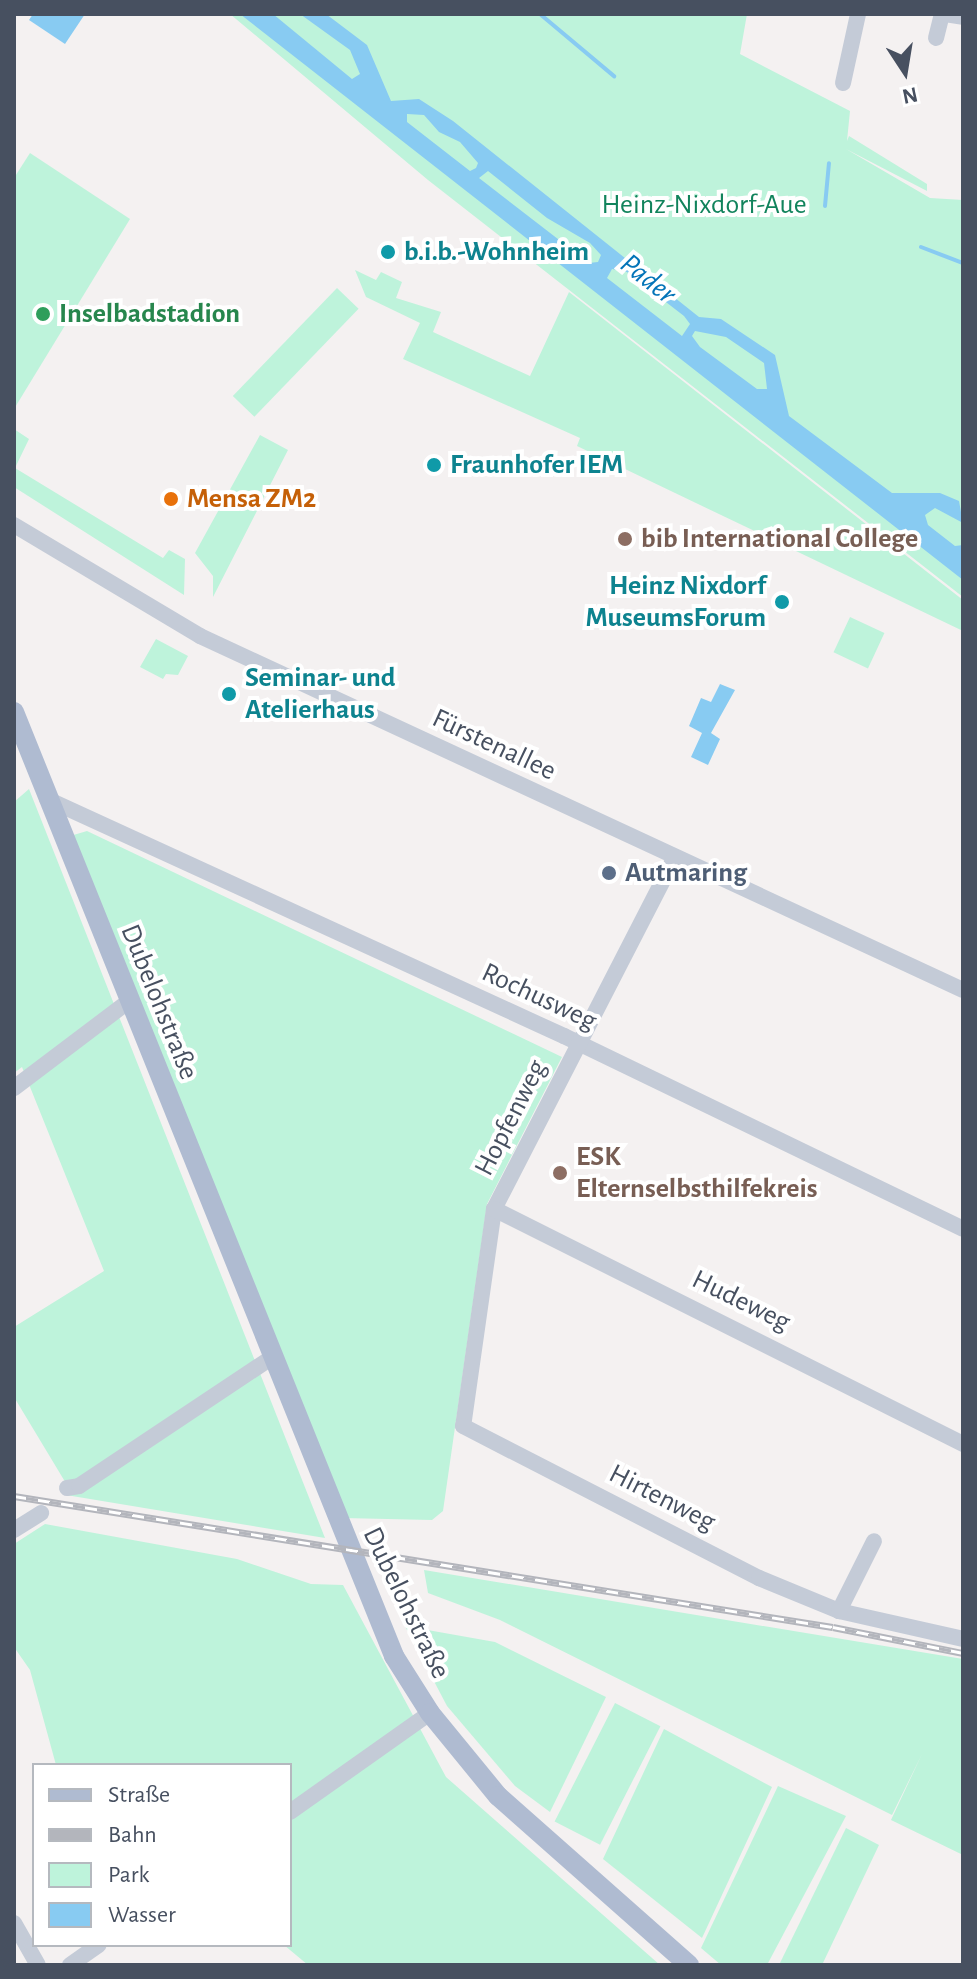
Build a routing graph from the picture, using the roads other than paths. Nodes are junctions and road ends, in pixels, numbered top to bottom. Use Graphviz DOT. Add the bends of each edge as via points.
graph roads {
  1 [pos="858,14"];
  2 [pos="944,14"];
  3 [pos="963,17"];
  4 [pos="936,38"];
  5 [pos="843,83"];
  6 [pos="14,525"];
  7 [pos="14,712"];
  8 [pos="47,799"];
  9 [pos="90,820"];
  10 [pos="58,827"];
  11 [pos="675,857"];
  12 [pos="963,990"];
  13 [pos="129,1001"];
  14 [pos="579,1043"];
  15 [pos="14,1088"];
  16 [pos="494,1209"];
  17 [pos="963,1229"];
  18 [pos="271,1358"];
  19 [pos="463,1426"];
  20 [pos="963,1444"];
  21 [pos="67,1488"];
  22 [pos="41,1513"];
  23 [pos="14,1530"];
  24 [pos="874,1541"];
  25 [pos="839,1611"];
  26 [pos="963,1639"];
  27 [pos="430,1713"];
  28 [pos="292,1811"];
  29 [pos="14,1923"];
  30 [pos="96,1947"];
  31 [pos="38,1965"];
  32 [pos="70,1965"];
  33 [pos="689,1965"];
  1 -- 5 [label="street"];
  2 -- 3 [label="street"];
  2 -- 4 [label="street"];
  6 -- 11 [label="street, Fürstenallee" via="191,632"];
  7 -- 8 [label="main road, Dubelohstraße"];
  8 -- 9 [label="street, Rochusweg"];
  8 -- 10 [label="main road, Dubelohstraße"];
  9 -- 10 [label="street"];
  9 -- 14 [label="street, Rochusweg"];
  10 -- 13 [label="main road, Dubelohstraße"];
  11 -- 12 [label="street, Fürstenallee"];
  11 -- 14 [label="street, Hopfenweg"];
  13 -- 15 [label="street"];
  13 -- 18 [label="main road, Dubelohstraße"];
  14 -- 16 [label="street, Hopfenweg"];
  14 -- 17 [label="street, Rochusweg"];
  16 -- 19 [label="street, Hopfenweg"];
  16 -- 20 [label="street, Hudeweg"];
  18 -- 21 [label="street" via="79,1486"];
  18 -- 27 [label="main road, Dubelohstraße" via="373,1610"];
  19 -- 25 [label="street, Hirtenweg" via="759,1578"];
  22 -- 23 [label="street"];
  24 -- 25 [label="street"];
  25 -- 26 [label="street, Hirtenweg"];
  27 -- 28 [label="street"];
  27 -- 33 [label="main road, Dubelohstraße" via="498,1796"];
  29 -- 31 [label="street"];
  30 -- 32 [label="street"];
}
